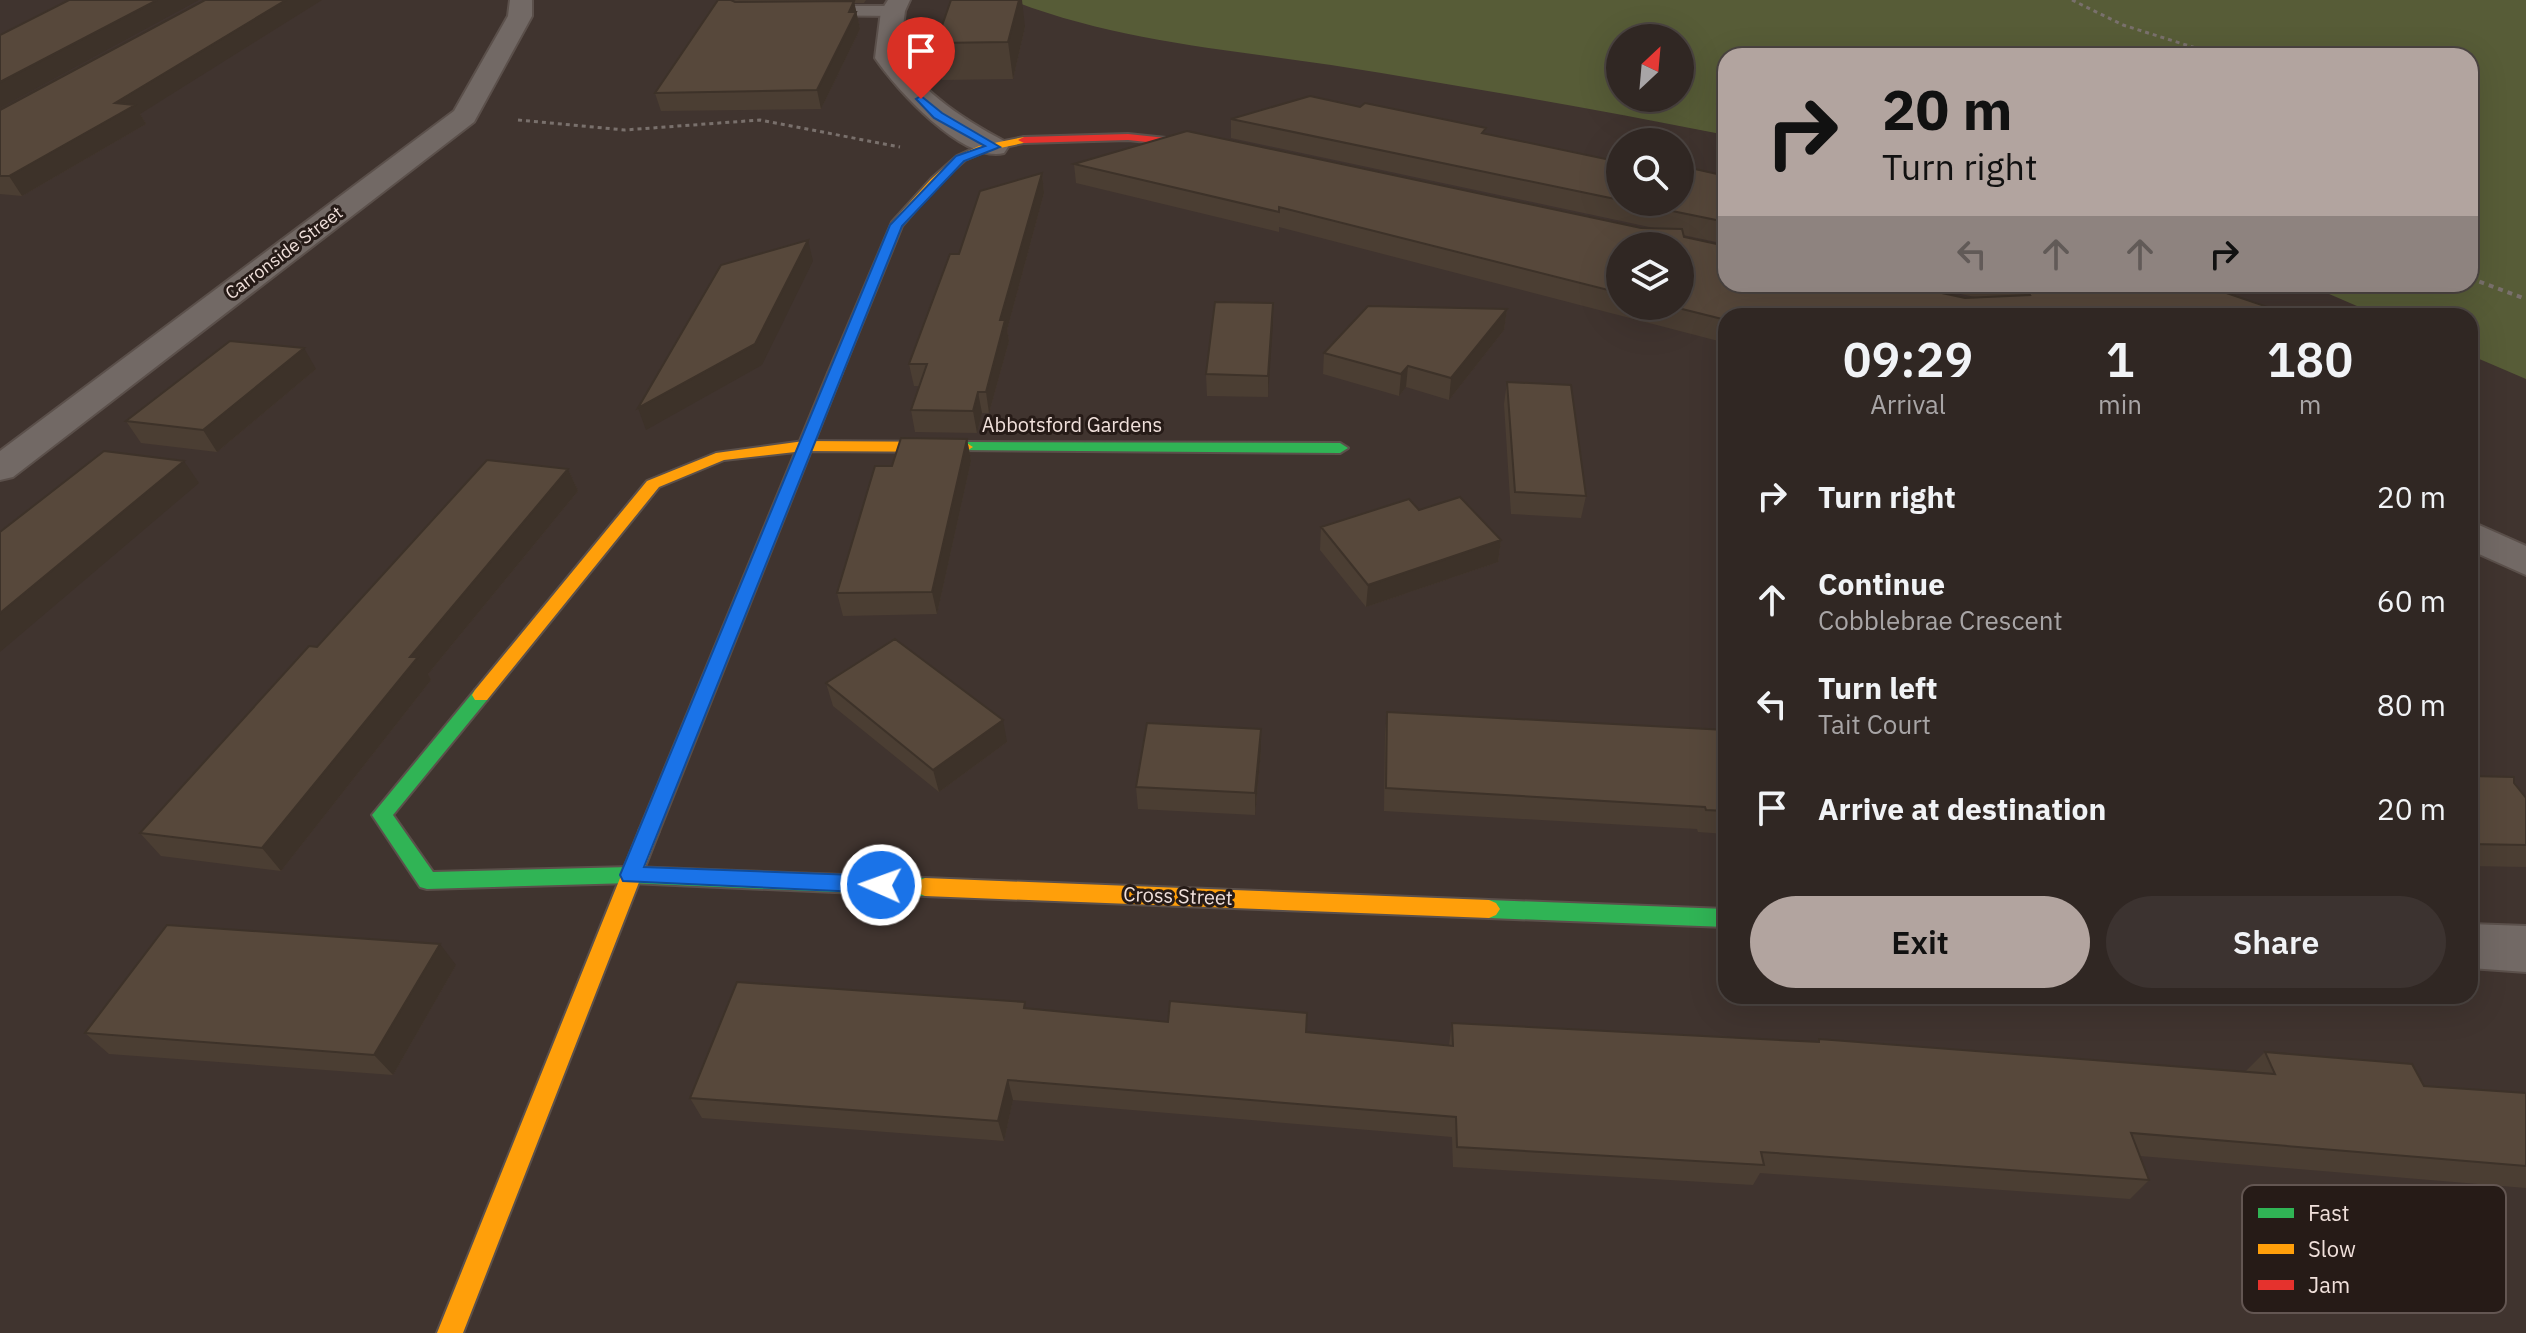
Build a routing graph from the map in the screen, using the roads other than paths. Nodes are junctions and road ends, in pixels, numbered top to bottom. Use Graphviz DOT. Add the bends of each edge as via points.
graph roads {
  1 [pos="521,0"];
  2 [pos="896,5"];
  3 [pos="786,12"];
  4 [pos="994,147"];
  5 [pos="1246,152"];
  6 [pos="804,446"];
  7 [pos="1340,448"];
  8 [pos="0,469"];
  9 [pos="2478,538"];
  10 [pos="2526,562"];
  11 [pos="631,875"];
  12 [pos="1718,918"];
  13 [pos="2478,946"];
  14 [pos="2526,949"];
  15 [pos="450,1333"];
  1 -- 8 [label="street, Carronside Street" via="520,16 465,116"];
  2 -- 3 [label="lane"];
  2 -- 4 [label="street" via="887,58 938,116"];
  4 -- 5 [label="street" via="1067,135 1184,139"];
  4 -- 6 [label="street" via="960,159 896,225"];
  6 -- 7 [label="street, Abbotsford Gardens"];
  6 -- 11 [label="street"];
  6 -- 11 [label="street, Abbotsford Gardens" via="721,456 653,484 382,815 427,881"];
  9 -- 10 [label="street"];
  11 -- 12 [label="street, Cross Street"];
  11 -- 15 [label="street"];
  13 -- 14 [label="street"];
}
